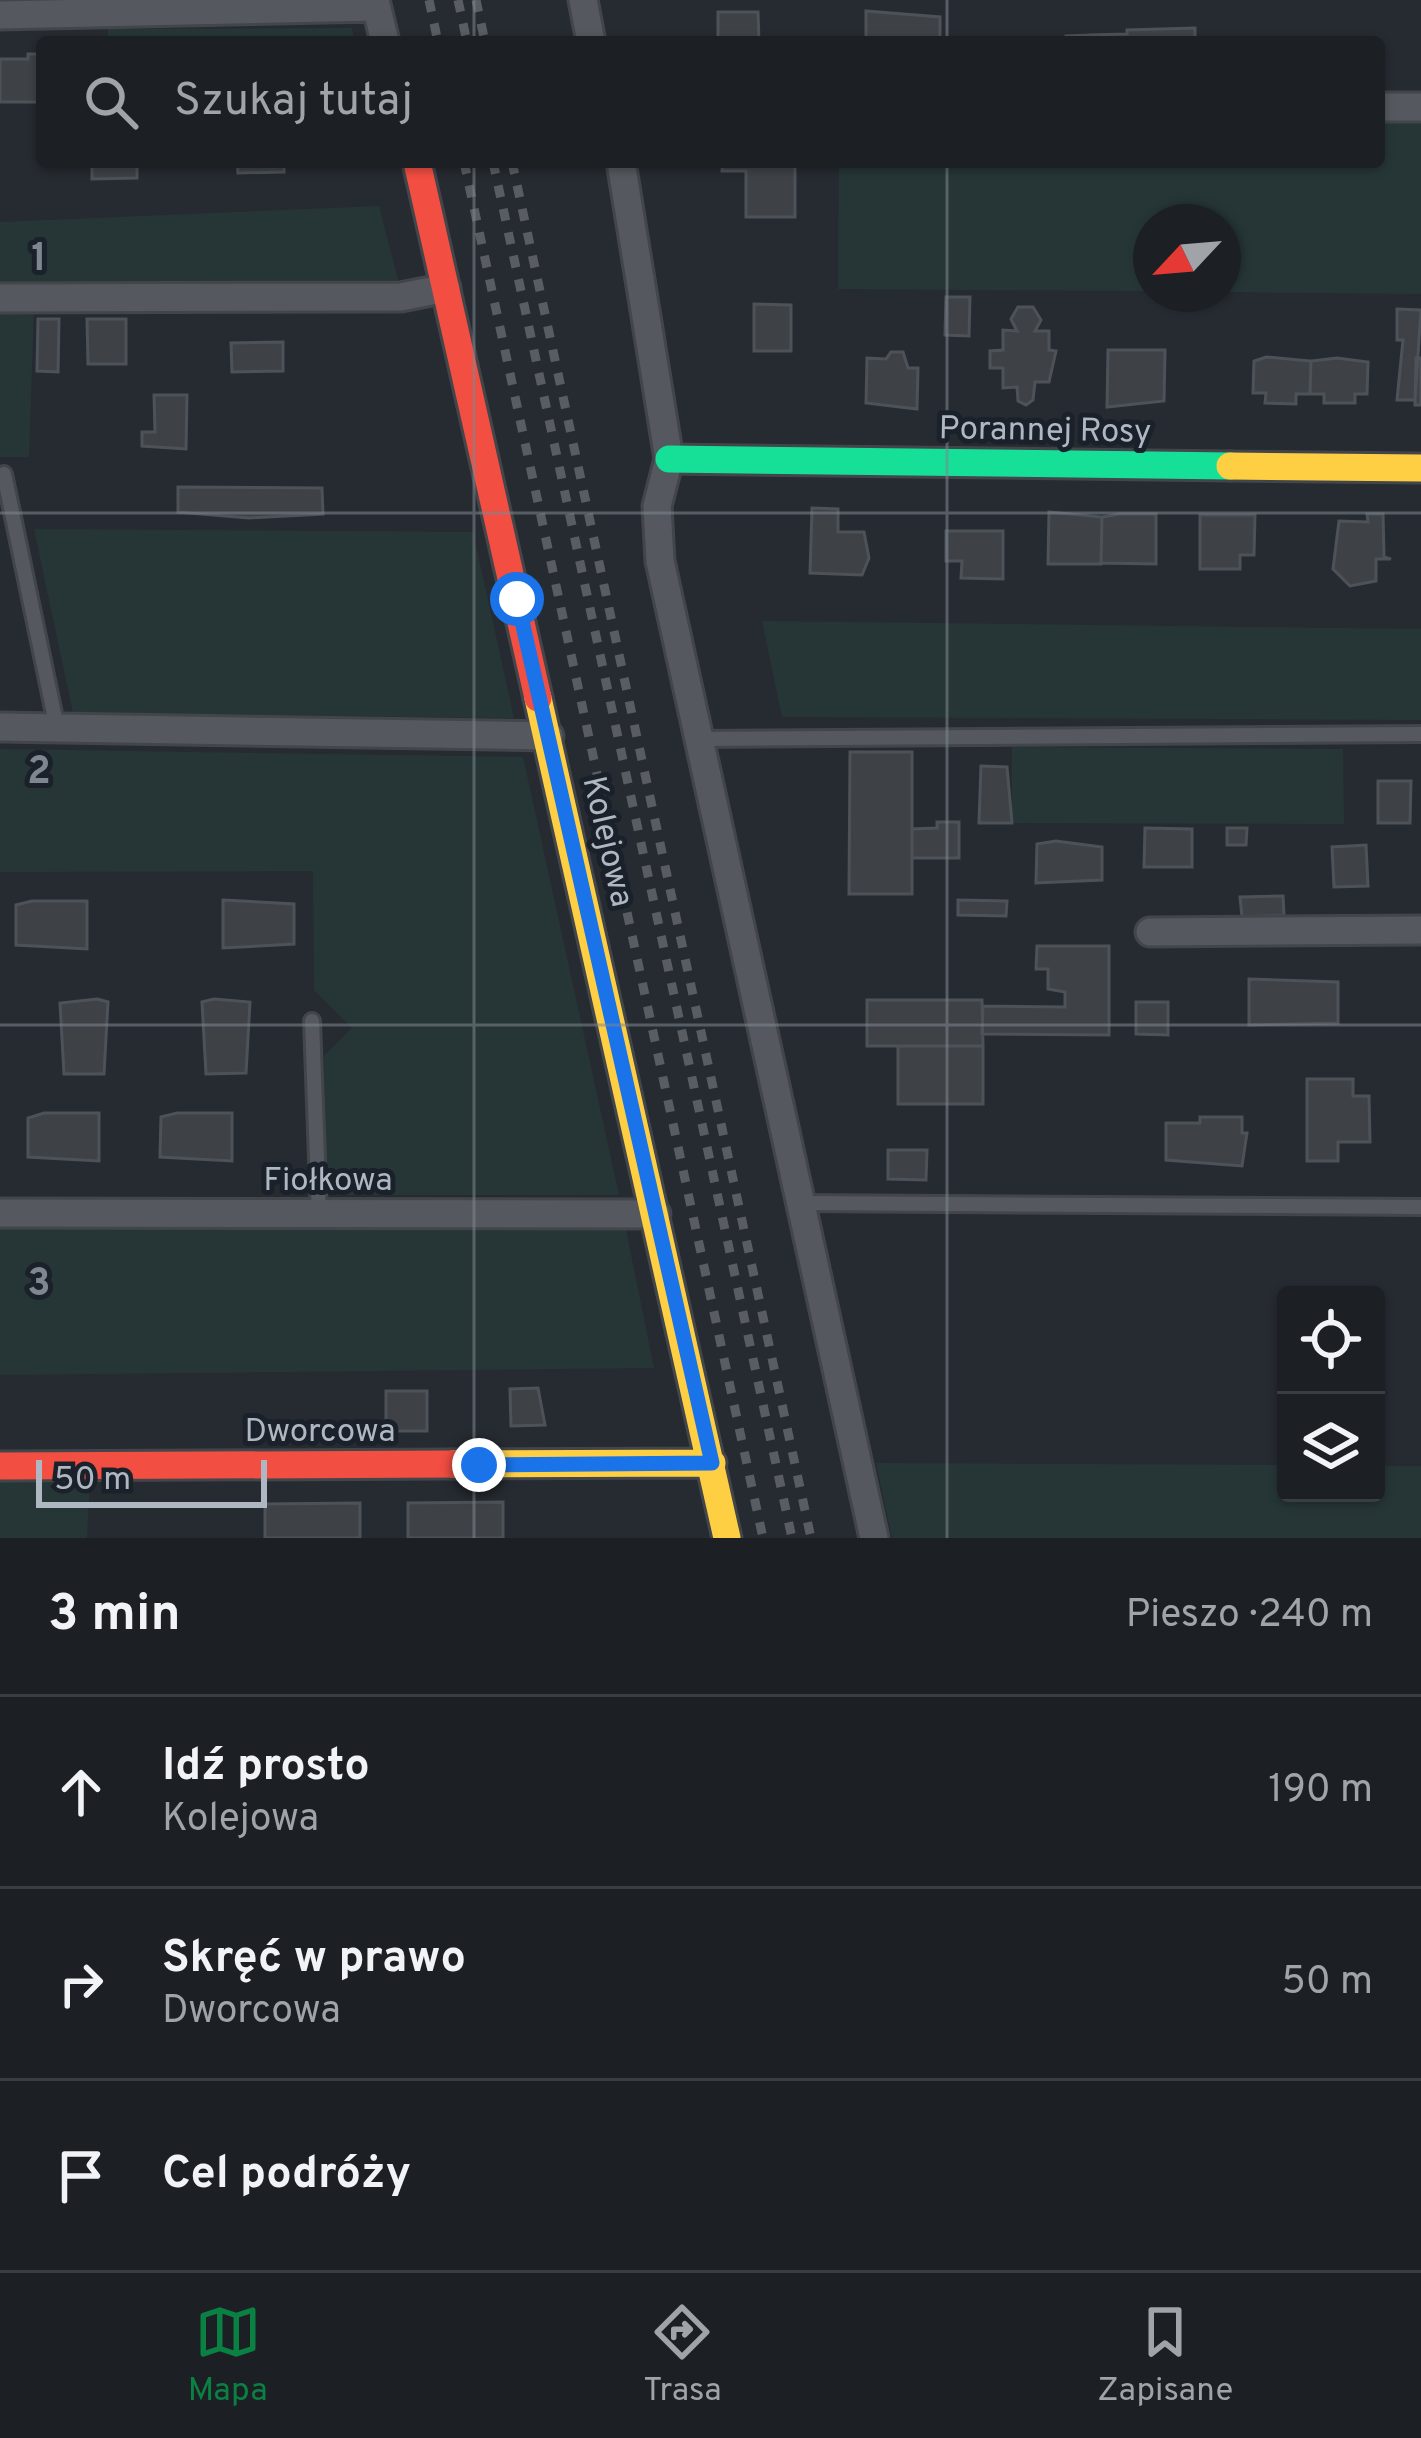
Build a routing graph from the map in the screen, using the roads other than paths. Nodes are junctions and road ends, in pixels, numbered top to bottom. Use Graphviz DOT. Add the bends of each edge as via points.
graph roads {
  1 [pos="583,0"];
  2 [pos="375,3"];
  3 [pos="12,10"];
  4 [pos="383,36"];
  5 [pos="590,36"];
  6 [pos="1385,107"];
  7 [pos="1421,107"];
  8 [pos="417,168"];
  9 [pos="622,168"];
  10 [pos="446,288"];
  11 [pos="0,298"];
  12 [pos="669,459"];
  13 [pos="1421,468"];
  14 [pos="4,474"];
  15 [pos="0,728"];
  16 [pos="57,728"];
  17 [pos="1421,734"];
  18 [pos="549,736"];
  19 [pos="698,739"];
  20 [pos="1421,930"];
  21 [pos="1150,932"];
  22 [pos="312,1021"];
  23 [pos="798,1203"];
  24 [pos="1421,1207"];
  25 [pos="0,1213"];
  26 [pos="656,1214"];
  27 [pos="320,1215"];
  28 [pos="712,1463"];
  29 [pos="0,1466"];
  30 [pos="727,1538"];
  31 [pos="874,1538"];
  1 -- 5 [label="street"];
  2 -- 3 [label="street"];
  2 -- 4 [label="street"];
  6 -- 7 [label="street"];
  8 -- 10 [label="street, Kolejowa"];
  9 -- 12 [label="street"];
  10 -- 11 [label="street" via="401,297"];
  10 -- 18 [label="street, Kolejowa"];
  12 -- 13 [label="street, Porannej Rosy"];
  12 -- 19 [label="street" via="656,529"];
  14 -- 16 [label="lane"];
  15 -- 16 [label="street"];
  16 -- 18 [label="street"];
  17 -- 19 [label="lane"];
  18 -- 26 [label="street, Kolejowa"];
  19 -- 23 [label="street"];
  20 -- 21 [label="street"];
  22 -- 27 [label="lane"];
  23 -- 24 [label="lane"];
  23 -- 31 [label="street"];
  25 -- 27 [label="street, Fiołkowa"];
  26 -- 27 [label="street, Fiołkowa"];
  26 -- 28 [label="street, Kolejowa"];
  28 -- 29 [label="street, Dworcowa"];
  28 -- 30 [label="street, Kolejowa"];
}
